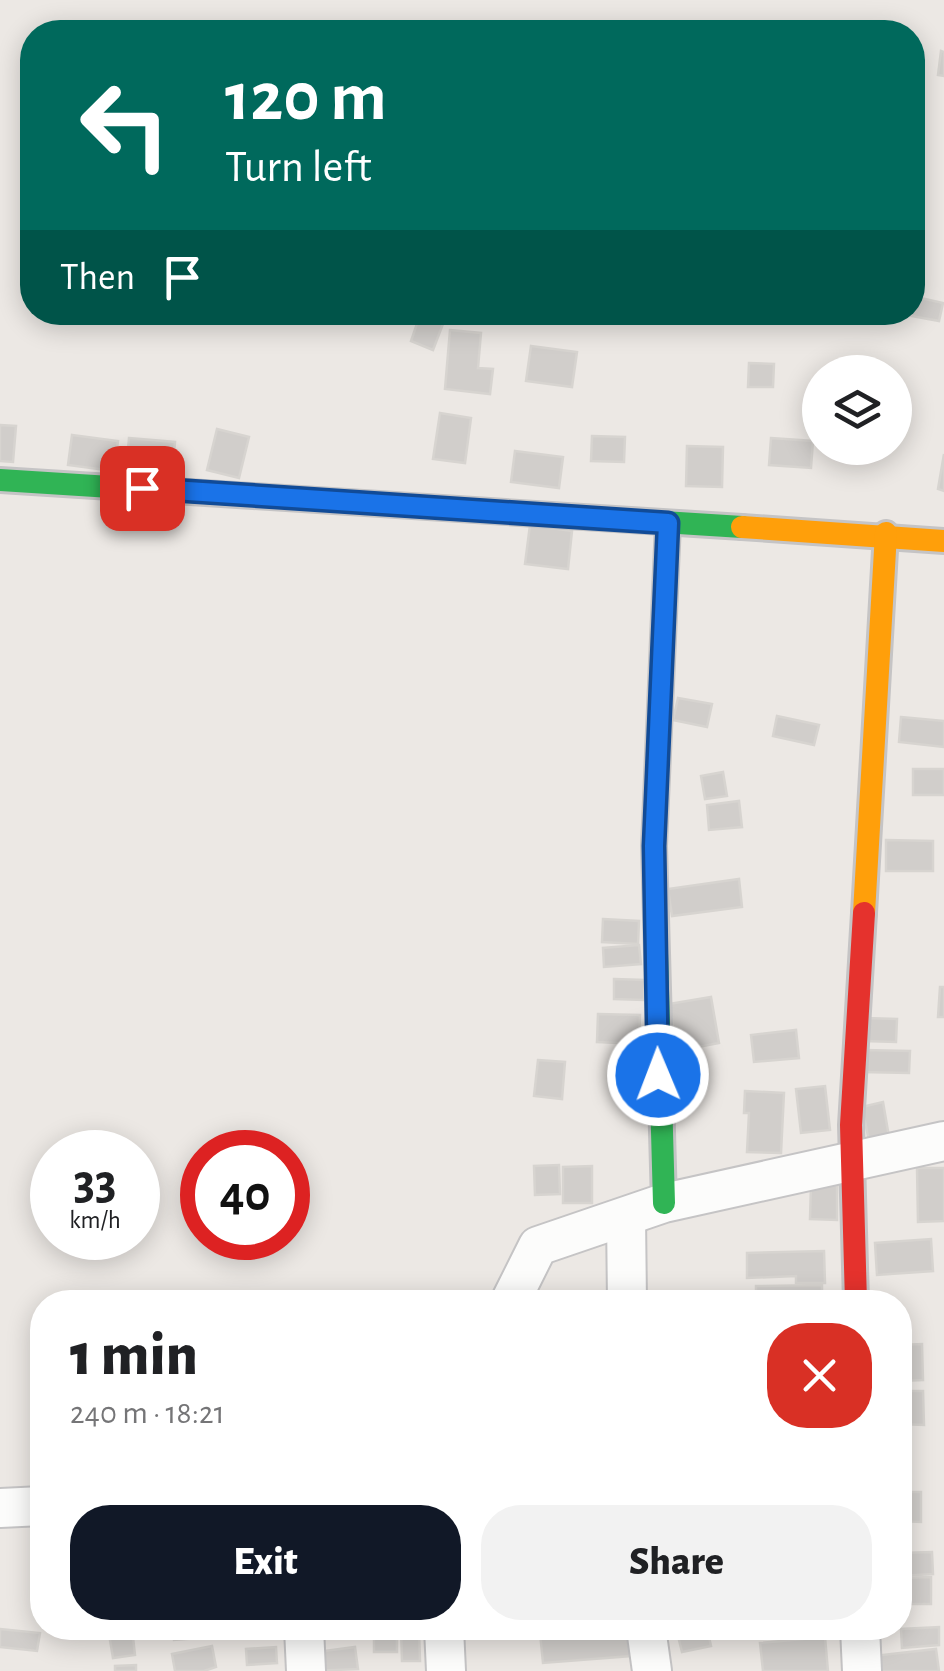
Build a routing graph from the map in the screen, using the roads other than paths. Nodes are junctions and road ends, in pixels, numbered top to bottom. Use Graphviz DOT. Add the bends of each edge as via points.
graph roads {
  1 [pos="0,480"];
  2 [pos="668,523"];
  3 [pos="886,533"];
  4 [pos="944,541"];
  5 [pos="944,1142"];
  6 [pos="854,1161"];
  7 [pos="664,1203"];
  8 [pos="626,1217"];
  9 [pos="513,1290"];
  10 [pos="627,1290"];
  11 [pos="856,1290"];
  12 [pos="30,1507"];
  13 [pos="0,1508"];
  14 [pos="305,1640"];
  15 [pos="445,1640"];
  16 [pos="648,1640"];
  17 [pos="861,1640"];
  18 [pos="306,1671"];
  19 [pos="446,1671"];
  20 [pos="652,1671"];
  21 [pos="862,1671"];
  1 -- 2 [label="street"];
  2 -- 3 [label="street"];
  2 -- 7 [label="street" via="654,846"];
  3 -- 4 [label="street"];
  3 -- 6 [label="street" via="858,983"];
  5 -- 6 [label="street"];
  6 -- 7 [label="street"];
  6 -- 11 [label="street"];
  7 -- 8 [label="street"];
  8 -- 9 [label="street" via="538,1246"];
  8 -- 10 [label="street"];
  12 -- 13 [label="street"];
  14 -- 18 [label="street"];
  15 -- 19 [label="street"];
  16 -- 20 [label="street"];
  17 -- 21 [label="street"];
}
